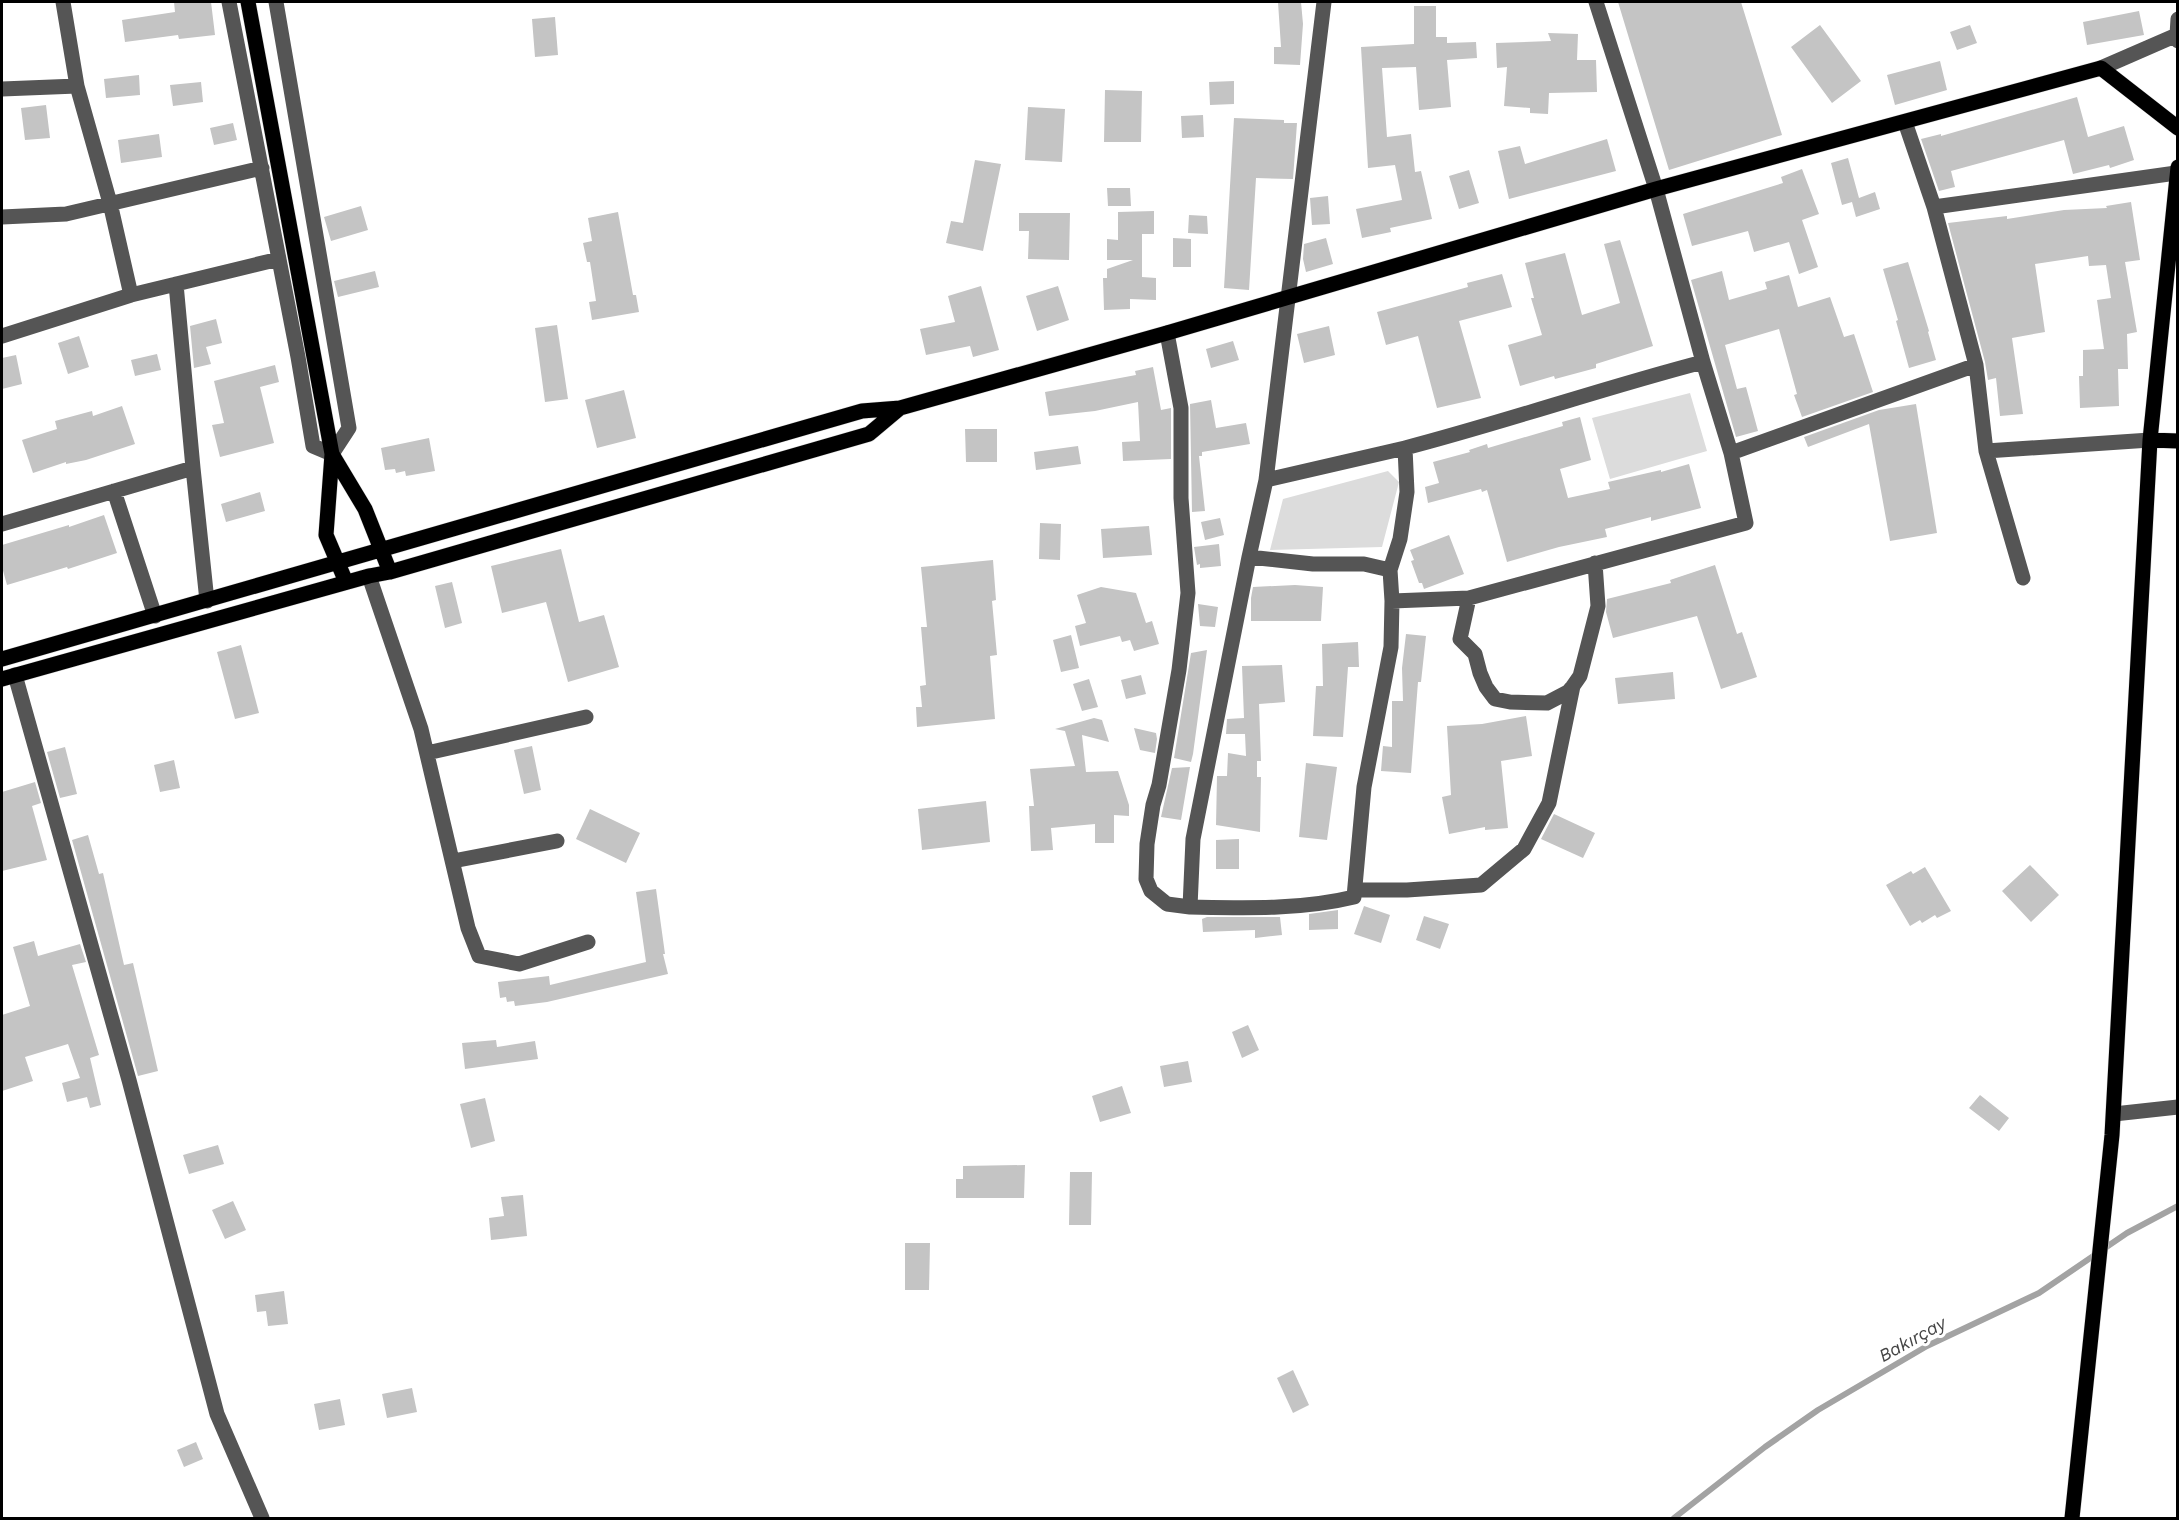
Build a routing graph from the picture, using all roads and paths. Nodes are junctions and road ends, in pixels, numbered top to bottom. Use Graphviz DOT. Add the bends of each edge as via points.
graph roads {
  1 [pos="63,2"];
  2 [pos="229,2"];
  3 [pos="248,2"];
  4 [pos="276,2"];
  5 [pos="1324,2"];
  6 [pos="1596,2"];
  7 [pos="2178,19"];
  8 [pos="2177,35"];
  9 [pos="2178,41"];
  10 [pos="2101,68"];
  11 [pos="77,86"];
  12 [pos="2,89"];
  13 [pos="1905,122"];
  14 [pos="2178,128"];
  15 [pos="262,168"];
  16 [pos="2177,170"];
  17 [pos="1656,189"];
  18 [pos="110,203"];
  19 [pos="1934,207"];
  20 [pos="2,217"];
  21 [pos="279,259"];
  22 [pos="176,284"];
  23 [pos="131,295"];
  24 [pos="1288,298"];
  25 [pos="1167,333"];
  26 [pos="2,336"];
  27 [pos="1703,362"];
  28 [pos="1976,365"];
  29 [pos="900,408"];
  30 [pos="2150,440"];
  31 [pos="2178,441"];
  32 [pos="1405,448"];
  33 [pos="1986,451"];
  34 [pos="1731,453"];
  35 [pos="332,454"];
  36 [pos="193,468"];
  37 [pos="1266,480"];
  38 [pos="114,491"];
  39 [pos="2,524"];
  40 [pos="382,549"];
  41 [pos="1249,557"];
  42 [pos="337,563"];
  43 [pos="1595,563"];
  44 [pos="1390,570"];
  45 [pos="390,572"];
  46 [pos="369,576"];
  47 [pos="2023,578"];
  48 [pos="346,582"];
  49 [pos="1469,598"];
  50 [pos="207,601"];
  51 [pos="1392,601"];
  52 [pos="155,616"];
  53 [pos="2,659"];
  54 [pos="8,677"];
  55 [pos="1573,686"];
  56 [pos="586,717"];
  57 [pos="427,753"];
  58 [pos="557,841"];
  59 [pos="453,861"];
  60 [pos="1355,890"];
  61 [pos="1190,907"];
  62 [pos="588,942"];
  63 [pos="2178,1107"];
  64 [pos="2114,1114"];
  65 [pos="262,1518"];
  66 [pos="2072,1518"];
  1 -- 11 [label="street"];
  2 -- 15 [label="street"];
  3 -- 35 [label="main road"];
  4 -- 35 [label="street" via="349,428"];
  5 -- 24 [label="street"];
  6 -- 17 [label="street"];
  7 -- 8 [label="street"];
  8 -- 9 [label="street"];
  8 -- 10 [label="street"];
  10 -- 13 [label="main road"];
  10 -- 14 [label="main road"];
  11 -- 12 [label="street"];
  11 -- 18 [label="street"];
  13 -- 17 [label="main road"];
  13 -- 19 [label="street"];
  15 -- 18 [label="street"];
  15 -- 21 [label="street"];
  16 -- 19 [label="street"];
  16 -- 30 [label="main road"];
  17 -- 24 [label="main road"];
  17 -- 27 [label="street"];
  18 -- 20 [label="street" via="66,214"];
  18 -- 23 [label="street"];
  19 -- 28 [label="street"];
  21 -- 22 [label="street"];
  21 -- 35 [label="street" via="313,446"];
  22 -- 23 [label="street"];
  22 -- 36 [label="street"];
  23 -- 26 [label="street"];
  24 -- 25 [label="main road"];
  24 -- 37 [label="street"];
  25 -- 29 [label="main road"];
  25 -- 61 [label="street" via="1181,408 1181,498 1188,593 1179,670 1150,825 1146,879 1151,891 1167,904"];
  27 -- 32 [label="street"];
  27 -- 34 [label="street"];
  28 -- 33 [label="street"];
  28 -- 34 [label="street"];
  29 -- 40 [label="main road" via="862,411"];
  29 -- 45 [label="main road" via="869,434"];
  30 -- 31 [label="main road"];
  30 -- 33 [label="street"];
  30 -- 64 [label="main road"];
  32 -- 37 [label="street"];
  32 -- 44 [label="street" via="1407,492 1400,539"];
  33 -- 47 [label="street"];
  34 -- 43 [label="street" via="1746,523"];
  35 -- 40 [label="main road" via="365,509"];
  35 -- 42 [label="main road" via="326,535"];
  36 -- 38 [label="street"];
  36 -- 50 [label="street"];
  37 -- 41 [label="street"];
  38 -- 39 [label="street"];
  38 -- 52 [label="street"];
  40 -- 42 [label="main road"];
  40 -- 45 [label="main road"];
  41 -- 44 [label="street" via="1313,564 1364,564"];
  41 -- 61 [label="street" via="1193,839"];
  42 -- 48 [label="main road"];
  42 -- 50 [label="main road"];
  43 -- 49 [label="street"];
  43 -- 55 [label="street" via="1598,606 1580,676"];
  44 -- 51 [label="street"];
  45 -- 46 [label="main road"];
  46 -- 48 [label="main road"];
  46 -- 57 [label="street"];
  48 -- 54 [label="main road"];
  49 -- 51 [label="street"];
  49 -- 55 [label="street" via="1460,639 1475,654 1480,674 1495,699 1547,703"];
  50 -- 52 [label="main road"];
  51 -- 60 [label="street" via="1391,647 1364,787"];
  52 -- 53 [label="main road"];
  54 -- 65 [label="street" via="129,1080 217,1414"];
  55 -- 60 [label="street" via="1549,803 1524,849 1481,885"];
  56 -- 57 [label="street"];
  57 -- 59 [label="street"];
  58 -- 59 [label="street"];
  59 -- 62 [label="street" via="468,928 479,956 519,964"];
  60 -- 61 [label="street" via="1354,897 1335,902 1257,908"];
  63 -- 64 [label="street"];
  64 -- 66 [label="main road"];
}
